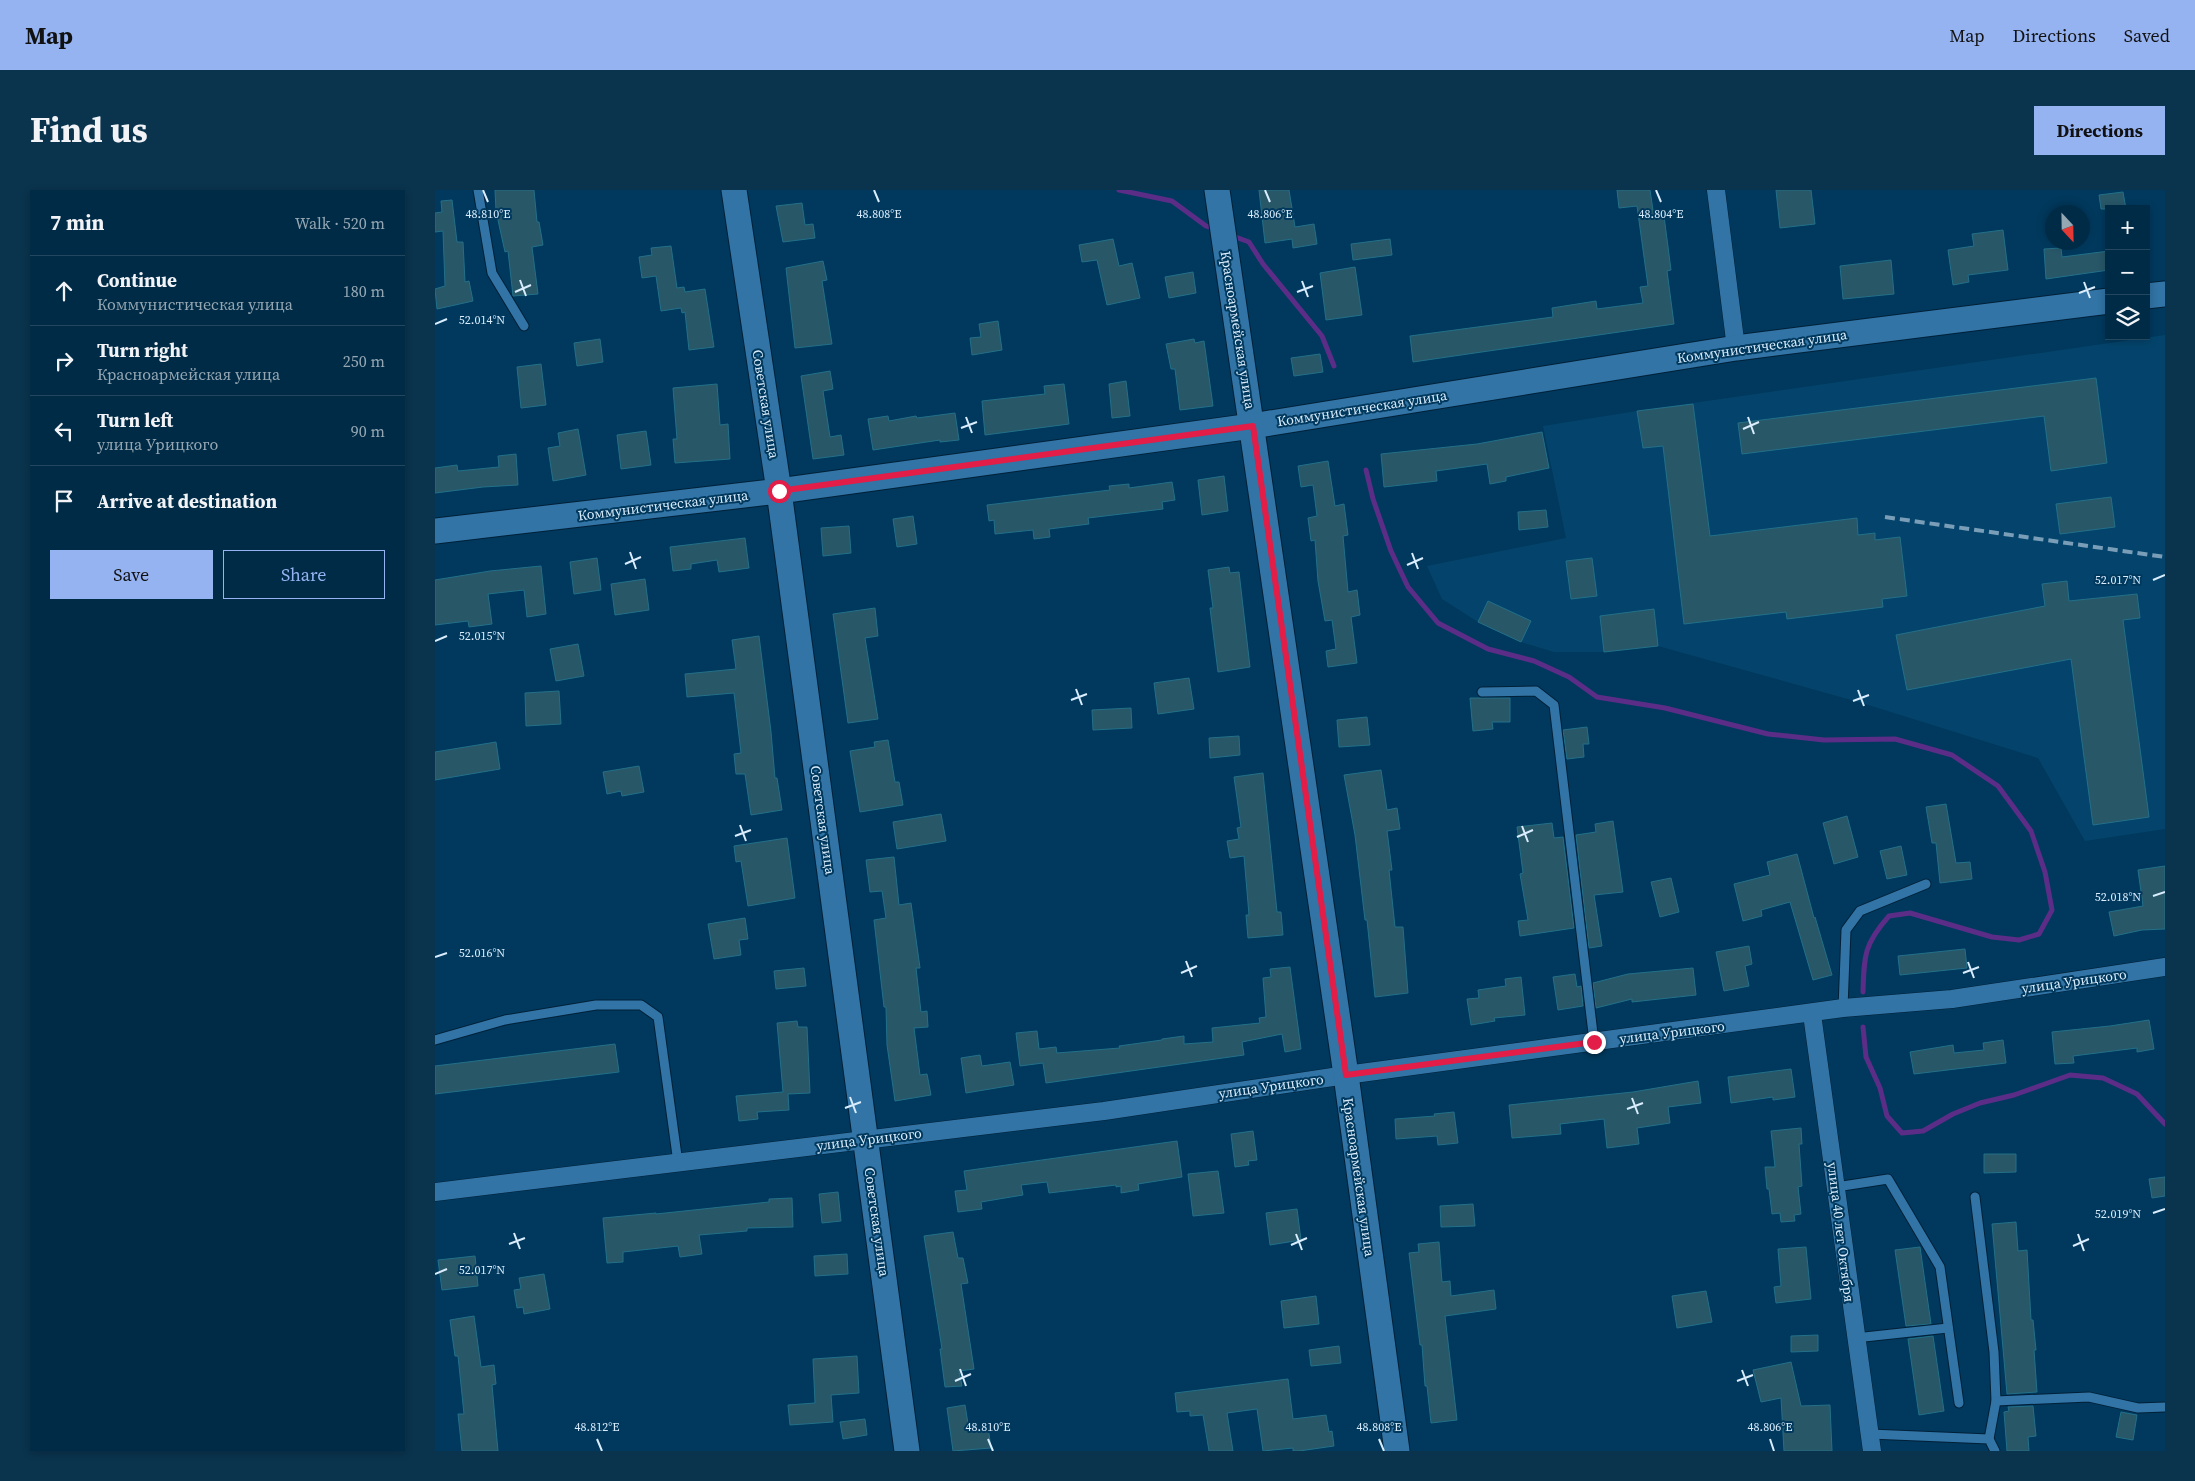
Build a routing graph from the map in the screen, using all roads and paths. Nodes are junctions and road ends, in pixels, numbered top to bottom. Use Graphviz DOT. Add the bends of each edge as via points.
graph roads {
  1 [pos="478,190"];
  2 [pos="734,190"];
  3 [pos="1217,190"];
  4 [pos="1716,190"];
  5 [pos="2165,294"];
  6 [pos="2150,296"];
  7 [pos="2105,302"];
  8 [pos="524,326"];
  9 [pos="1736,348"];
  10 [pos="1253,426"];
  11 [pos="779,491"];
  12 [pos="435,532"];
  13 [pos="1483,692"];
  14 [pos="1926,884"];
  15 [pos="2165,967"];
  16 [pos="1843,1008"];
  17 [pos="1812,1014"];
  18 [pos="435,1040"];
  19 [pos="1594,1042"];
  20 [pos="1346,1075"];
  21 [pos="866,1140"];
  22 [pos="678,1163"];
  23 [pos="1836,1186"];
  24 [pos="435,1192"];
  25 [pos="1975,1197"];
  26 [pos="1948,1328"];
  27 [pos="1855,1338"];
  28 [pos="1996,1401"];
  29 [pos="1959,1403"];
  30 [pos="2165,1407"];
  31 [pos="1989,1439"];
  32 [pos="1871,1442"];
  33 [pos="907,1451"];
  34 [pos="1397,1451"];
  35 [pos="1995,1451"];
  1 -- 8 [label="lane" via="492,272"];
  2 -- 11 [label="street, Советская улица"];
  3 -- 10 [label="street, Красноармейская улица"];
  4 -- 9 [label="street"];
  5 -- 6 [label="street"];
  7 -- 9 [label="street, Коммунистическая улица"];
  9 -- 10 [label="street, Коммунистическая улица"];
  10 -- 11 [label="street, Коммунистическая улица"];
  10 -- 20 [label="street, Красноармейская улица"];
  11 -- 12 [label="street, Коммунистическая улица"];
  11 -- 21 [label="street, Советская улица"];
  13 -- 19 [label="lane" via="1536,691 1554,705"];
  14 -- 16 [label="lane" via="1860,911 1846,930"];
  15 -- 16 [label="street, улица Урицкого" via="1952,999"];
  16 -- 17 [label="street, улица Урицкого"];
  17 -- 19 [label="street, улица Урицкого"];
  17 -- 23 [label="street, улица 40 лет Октября"];
  18 -- 22 [label="lane" via="505,1020 596,1005 641,1005 659,1017"];
  19 -- 20 [label="street, улица Урицкого"];
  20 -- 21 [label="street, улица Урицкого" via="1104,1111"];
  20 -- 34 [label="street, Красноармейская улица"];
  21 -- 22 [label="street, улица Урицкого"];
  21 -- 33 [label="street, Советская улица"];
  22 -- 24 [label="street, улица Урицкого"];
  23 -- 26 [label="lane" via="1888,1179 1940,1267"];
  23 -- 27 [label="street, улица 40 лет Октября"];
  25 -- 28 [label="lane" via="1994,1352"];
  26 -- 27 [label="lane"];
  26 -- 29 [label="lane"];
  27 -- 32 [label="street, улица 40 лет Октября"];
  28 -- 30 [label="lane" via="2089,1397 2138,1408"];
  28 -- 31 [label="lane"];
  31 -- 32 [label="lane"];
  31 -- 35 [label="lane"];
}
